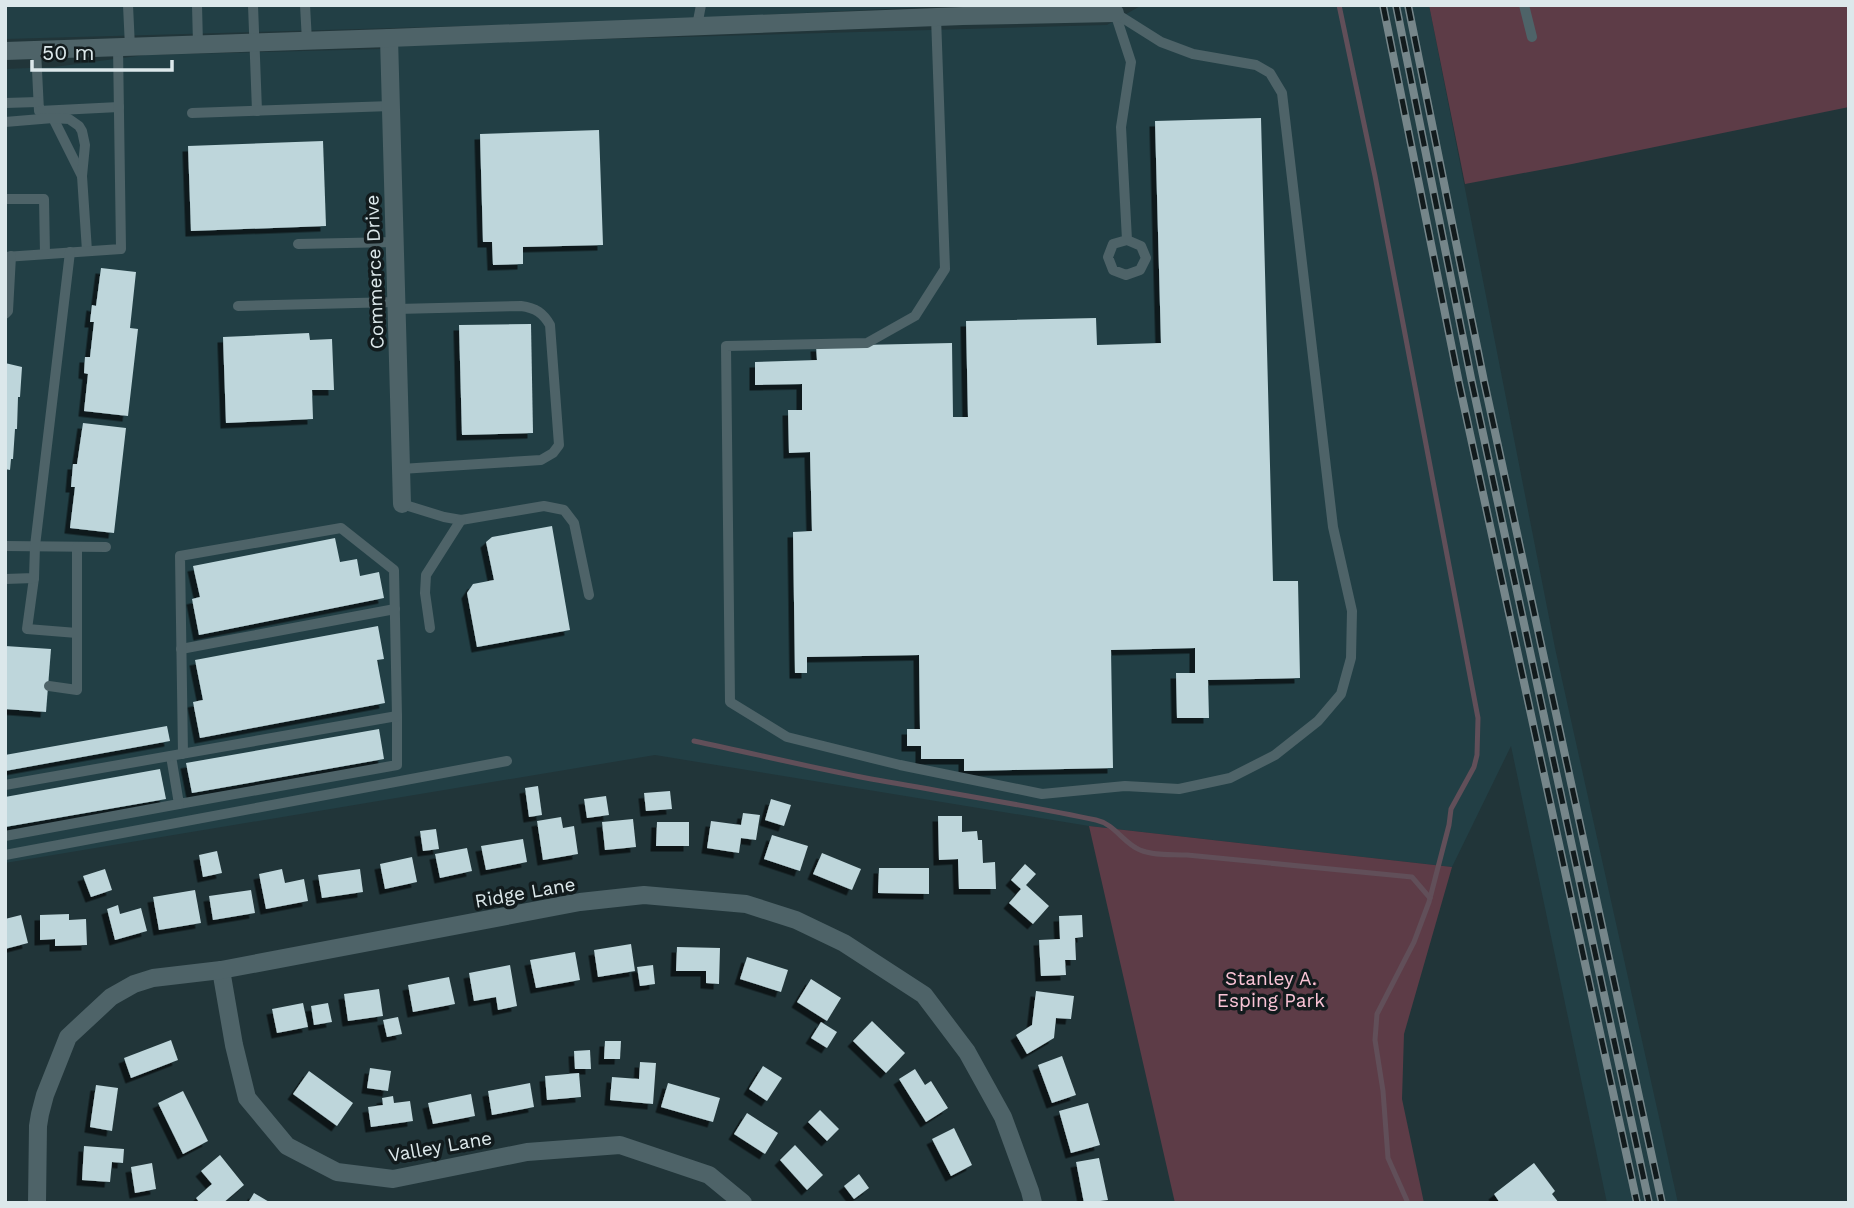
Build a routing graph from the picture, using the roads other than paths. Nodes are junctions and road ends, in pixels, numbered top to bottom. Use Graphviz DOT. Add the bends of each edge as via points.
graph roads {
  1 [pos="128,5"];
  2 [pos="197,5"];
  3 [pos="253,5"];
  4 [pos="305,5"];
  5 [pos="701,5"];
  6 [pos="1524,5"];
  7 [pos="1115,13"];
  8 [pos="936,17"];
  9 [pos="697,26"];
  10 [pos="1532,37"];
  11 [pos="389,38"];
  12 [pos="307,41"];
  13 [pos="254,42"];
  14 [pos="198,44"];
  15 [pos="124,47"];
  16 [pos="36,50"];
  17 [pos="5,51"];
  18 [pos="38,102"];
  19 [pos="5,103"];
  20 [pos="390,106"];
  21 [pos="119,107"];
  22 [pos="257,111"];
  23 [pos="192,113"];
  24 [pos="53,118"];
  25 [pos="5,122"];
  26 [pos="82,176"];
  27 [pos="5,200"];
  28 [pos="1126,240"];
  29 [pos="395,242"];
  30 [pos="298,244"];
  31 [pos="87,251"];
  32 [pos="71,252"];
  33 [pos="45,254"];
  34 [pos="8,256"];
  35 [pos="397,305"];
  36 [pos="238,306"];
  37 [pos="5,314"];
  38 [pos="401,469"];
  39 [pos="402,504"];
  40 [pos="461,520"];
  41 [pos="36,545"];
  42 [pos="5,546"];
  43 [pos="77,547"];
  44 [pos="106,547"];
  45 [pos="34,578"];
  46 [pos="5,579"];
  47 [pos="589,595"];
  48 [pos="395,609"];
  49 [pos="430,628"];
  50 [pos="77,633"];
  51 [pos="181,649"];
  52 [pos="48,686"];
  53 [pos="397,716"];
  54 [pos="183,754"];
  55 [pos="171,756"];
  56 [pos="507,761"];
  57 [pos="5,785"];
  58 [pos="180,804"];
  59 [pos="5,836"];
  60 [pos="5,855"];
  61 [pos="221,970"];
  62 [pos="37,1203"];
  63 [pos="743,1203"];
  64 [pos="1033,1203"];
  1 -- 15 [label="lane"];
  2 -- 14 [label="lane"];
  3 -- 13 [label="lane"];
  4 -- 12 [label="lane"];
  5 -- 9 [label="lane"];
  6 -- 10 [label="lane"];
  7 -- 8 [label="street"];
  7 -- 8 [label="lane" via="1161,42 1192,54 1256,65 1270,73 1282,93 1333,527 1352,611 1351,658 1341,694 1318,721 1275,755 1230,778 1179,789 1125,786 1042,794 787,737 730,702 726,346 867,343 915,316 945,269"];
  7 -- 28 [label="lane" via="1131,62 1121,127"];
  8 -- 9 [label="street"];
  9 -- 11 [label="street"];
  11 -- 12 [label="street"];
  11 -- 20 [label="street, Commerce Drive"];
  12 -- 13 [label="street"];
  13 -- 14 [label="street"];
  13 -- 22 [label="lane"];
  14 -- 15 [label="street"];
  15 -- 16 [label="street"];
  15 -- 21 [label="lane"];
  16 -- 17 [label="street"];
  16 -- 18 [label="lane"];
  18 -- 19 [label="lane"];
  18 -- 21 [label="lane" via="38,111"];
  20 -- 22 [label="lane"];
  20 -- 29 [label="street, Commerce Drive"];
  21 -- 31 [label="lane" via="121,249"];
  22 -- 23 [label="lane"];
  24 -- 25 [label="lane"];
  24 -- 26 [label="lane"];
  24 -- 26 [label="lane" via="69,119 82,131"];
  26 -- 31 [label="lane"];
  27 -- 33 [label="lane" via="44,199"];
  29 -- 30 [label="lane"];
  29 -- 35 [label="street, Commerce Drive"];
  31 -- 32 [label="lane"];
  32 -- 33 [label="lane"];
  32 -- 41 [label="lane"];
  33 -- 34 [label="lane"];
  34 -- 37 [label="lane"];
  35 -- 36 [label="lane"];
  35 -- 38 [label="street, Commerce Drive"];
  35 -- 38 [label="lane" via="521,306 544,315 550,325 559,445 541,460"];
  38 -- 39 [label="street, Commerce Drive"];
  39 -- 40 [label="lane"];
  40 -- 47 [label="lane" via="544,506 564,510 574,523"];
  40 -- 49 [label="lane" via="426,575"];
  41 -- 42 [label="lane"];
  41 -- 43 [label="lane"];
  41 -- 45 [label="lane"];
  43 -- 44 [label="lane"];
  43 -- 50 [label="lane"];
  45 -- 46 [label="lane"];
  45 -- 50 [label="lane" via="27,629"];
  48 -- 51 [label="lane"];
  48 -- 51 [label="lane" via="394,570 341,528 180,556"];
  48 -- 53 [label="lane"];
  50 -- 52 [label="lane" via="77,690"];
  51 -- 54 [label="lane"];
  53 -- 54 [label="lane"];
  53 -- 58 [label="lane" via="397,765"];
  54 -- 55 [label="lane"];
  55 -- 57 [label="lane"];
  55 -- 58 [label="lane"];
  56 -- 60 [label="lane"];
  58 -- 59 [label="lane"];
  61 -- 62 [label="street, Ridge Lane" via="134,984 68,1037 40,1114"];
  61 -- 63 [label="street, Valley Lane" via="247,1098 288,1146 337,1172 393,1179 527,1152 620,1145 709,1175"];
  61 -- 64 [label="street, Ridge Lane" via="580,902 644,895 746,904 796,920 844,943 924,995 967,1052 1003,1117"];
}
